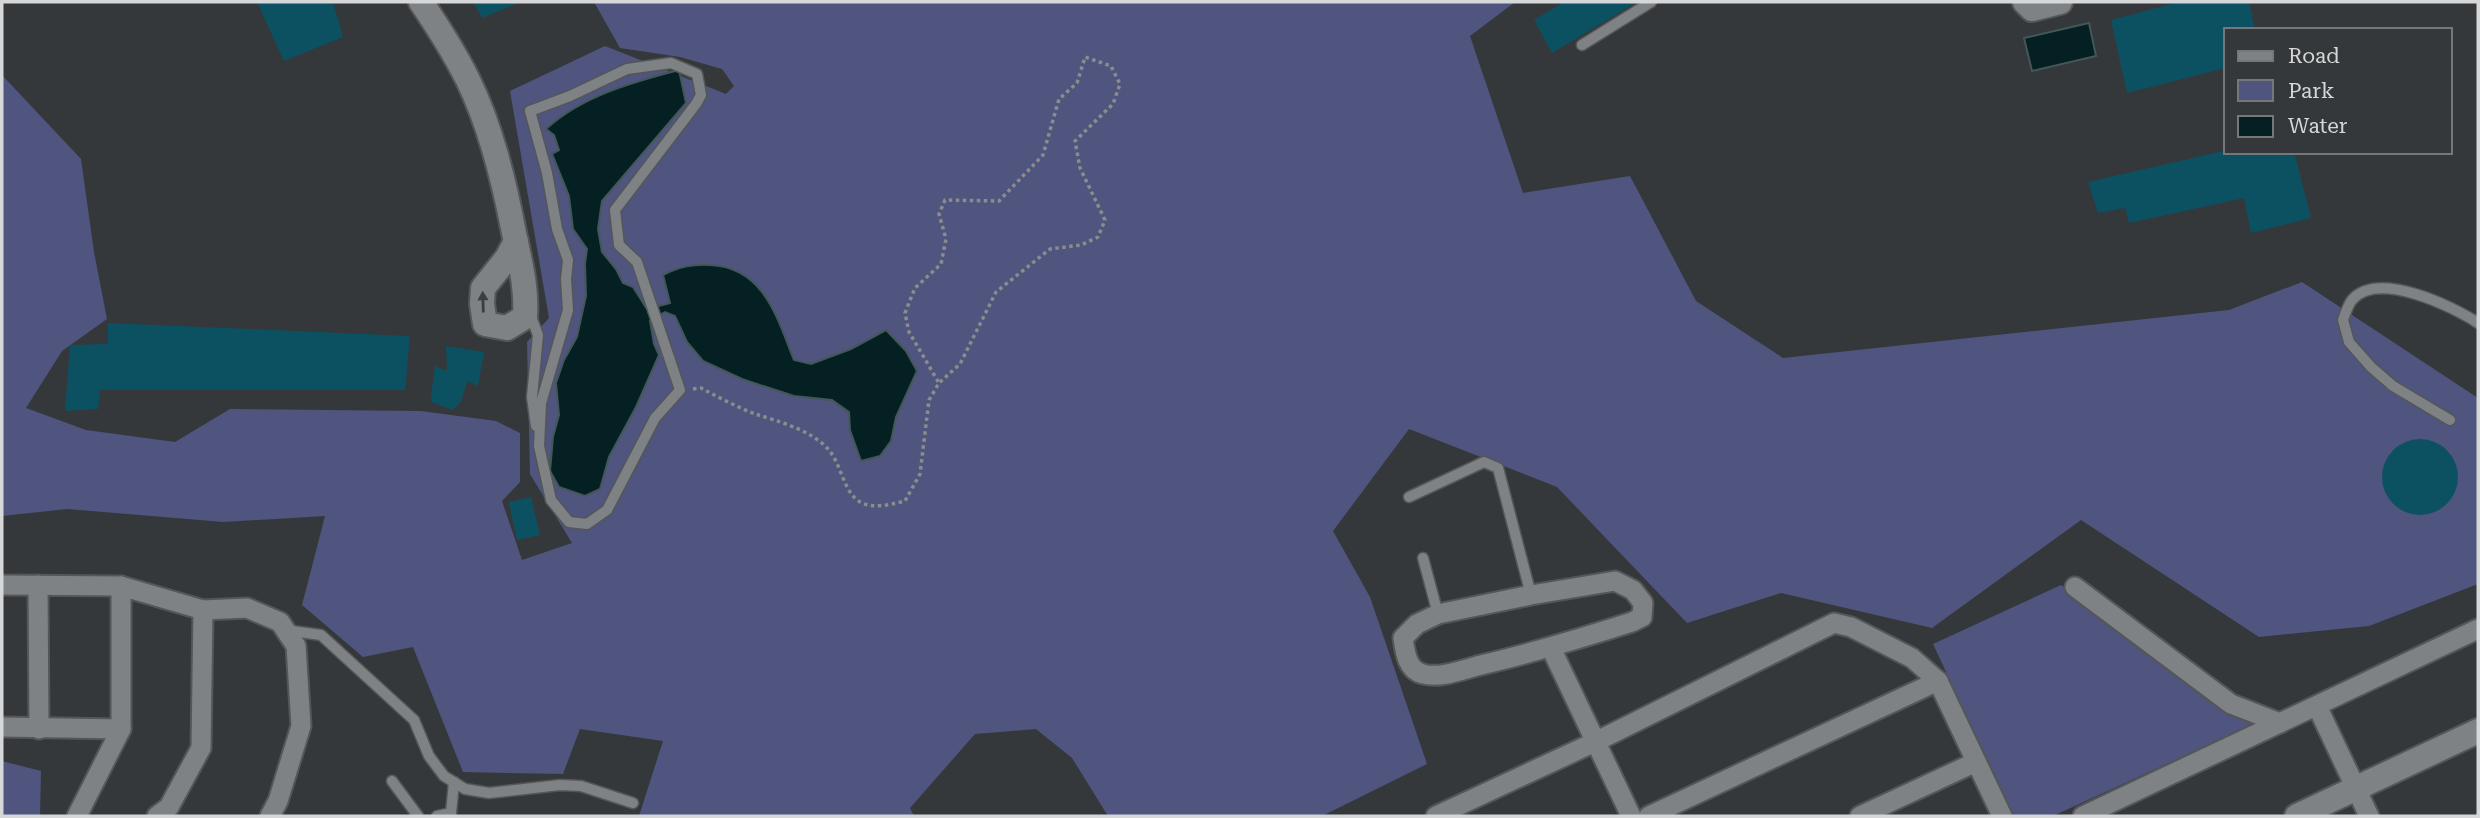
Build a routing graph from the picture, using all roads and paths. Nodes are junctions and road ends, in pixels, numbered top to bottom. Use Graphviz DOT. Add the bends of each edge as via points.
graph roads {
  1 [pos="421,2"];
  2 [pos="1651,2"];
  3 [pos="2025,2"];
  4 [pos="2060,2"];
  5 [pos="1582,45"];
  6 [pos="516,241"];
  7 [pos="525,308"];
  8 [pos="2478,323"];
  9 [pos="939,383"];
  10 [pos="680,390"];
  11 [pos="2450,420"];
  12 [pos="538,446"];
  13 [pos="1409,497"];
  14 [pos="1423,558"];
  15 [pos="2,585"];
  16 [pos="38,585"];
  17 [pos="121,586"];
  18 [pos="2076,587"];
  19 [pos="1531,595"];
  20 [pos="203,610"];
  21 [pos="1438,614"];
  22 [pos="2478,629"];
  23 [pos="285,630"];
  24 [pos="1550,648"];
  25 [pos="1938,681"];
  26 [pos="2317,706"];
  27 [pos="2280,723"];
  28 [pos="2,727"];
  29 [pos="39,729"];
  30 [pos="121,729"];
  31 [pos="2478,731"];
  32 [pos="1595,742"];
  33 [pos="1976,762"];
  34 [pos="392,781"];
  35 [pos="454,782"];
  36 [pos="2356,788"];
  37 [pos="633,803"];
  38 [pos="77,816"];
  39 [pos="158,816"];
  40 [pos="270,816"];
  41 [pos="418,816"];
  42 [pos="438,816"];
  43 [pos="1436,816"];
  44 [pos="1631,816"];
  45 [pos="1649,816"];
  46 [pos="1860,816"];
  47 [pos="2002,816"];
  48 [pos="2083,816"];
  49 [pos="2297,816"];
  50 [pos="2369,816"];
  1 -- 6 [label="street" via="449,44 482,113"];
  2 -- 5 [label="lane"];
  3 -- 4 [label="street" via="2032,9"];
  6 -- 7 [label="street"];
  7 -- 6 [label="street, one-way" via="525,317 507,328 485,324 483,288"];
  7 -- 12 [label="lane" via="538,335 532,397"];
  8 -- 11 [label="lane" via="2424,296 2392,288 2370,290 2352,299 2343,320 2349,342 2371,367 2393,386"];
  9 -- 9 [label="path" via="960,364 996,292 1051,248 1081,245 1098,237 1105,220 1080,168 1075,141 1113,104 1119,84 1111,66 1085,57 1077,83 1059,99 1043,155 999,201 945,200 939,214 946,239 941,264 915,288 905,313 909,332"];
  9 -- 10 [label="path" via="929,400 920,474 914,488 905,501 879,506 862,503 852,495 827,447 803,432 701,388"];
  10 -- 12 [label="lane" via="655,418 607,510 587,524 569,522 551,500"];
  10 -- 12 [label="lane" via="637,262 619,245 615,211 701,95 697,74 671,63 628,69 530,111 568,260 568,310 541,403"];
  13 -- 19 [label="lane" via="1484,462 1498,468"];
  14 -- 21 [label="lane"];
  15 -- 16 [label="street"];
  16 -- 17 [label="street"];
  16 -- 29 [label="street"];
  17 -- 20 [label="street"];
  17 -- 30 [label="street"];
  18 -- 27 [label="street" via="2231,704"];
  19 -- 21 [label="street"];
  19 -- 24 [label="street" via="1615,581 1633,590 1643,603 1642,617 1632,622"];
  20 -- 23 [label="street" via="247,608 280,622"];
  20 -- 39 [label="street" via="201,748 169,807"];
  21 -- 24 [label="street" via="1417,624 1403,638 1406,657 1415,671 1424,675"];
  22 -- 26 [label="street"];
  23 -- 35 [label="lane" via="321,635 414,720 429,755"];
  23 -- 40 [label="street" via="296,646 301,726"];
  24 -- 32 [label="street"];
  25 -- 32 [label="street" via="1912,658 1834,623"];
  25 -- 33 [label="street"];
  25 -- 45 [label="street"];
  26 -- 27 [label="street"];
  26 -- 36 [label="street"];
  27 -- 48 [label="street"];
  28 -- 29 [label="street"];
  29 -- 30 [label="street"];
  30 -- 38 [label="street"];
  31 -- 36 [label="street"];
  32 -- 43 [label="street"];
  32 -- 44 [label="street"];
  33 -- 46 [label="street"];
  33 -- 47 [label="street"];
  34 -- 41 [label="lane"];
  35 -- 37 [label="lane" via="489,793 581,786"];
  35 -- 42 [label="lane" via="451,813"];
  36 -- 49 [label="street"];
  36 -- 50 [label="street"];
}
